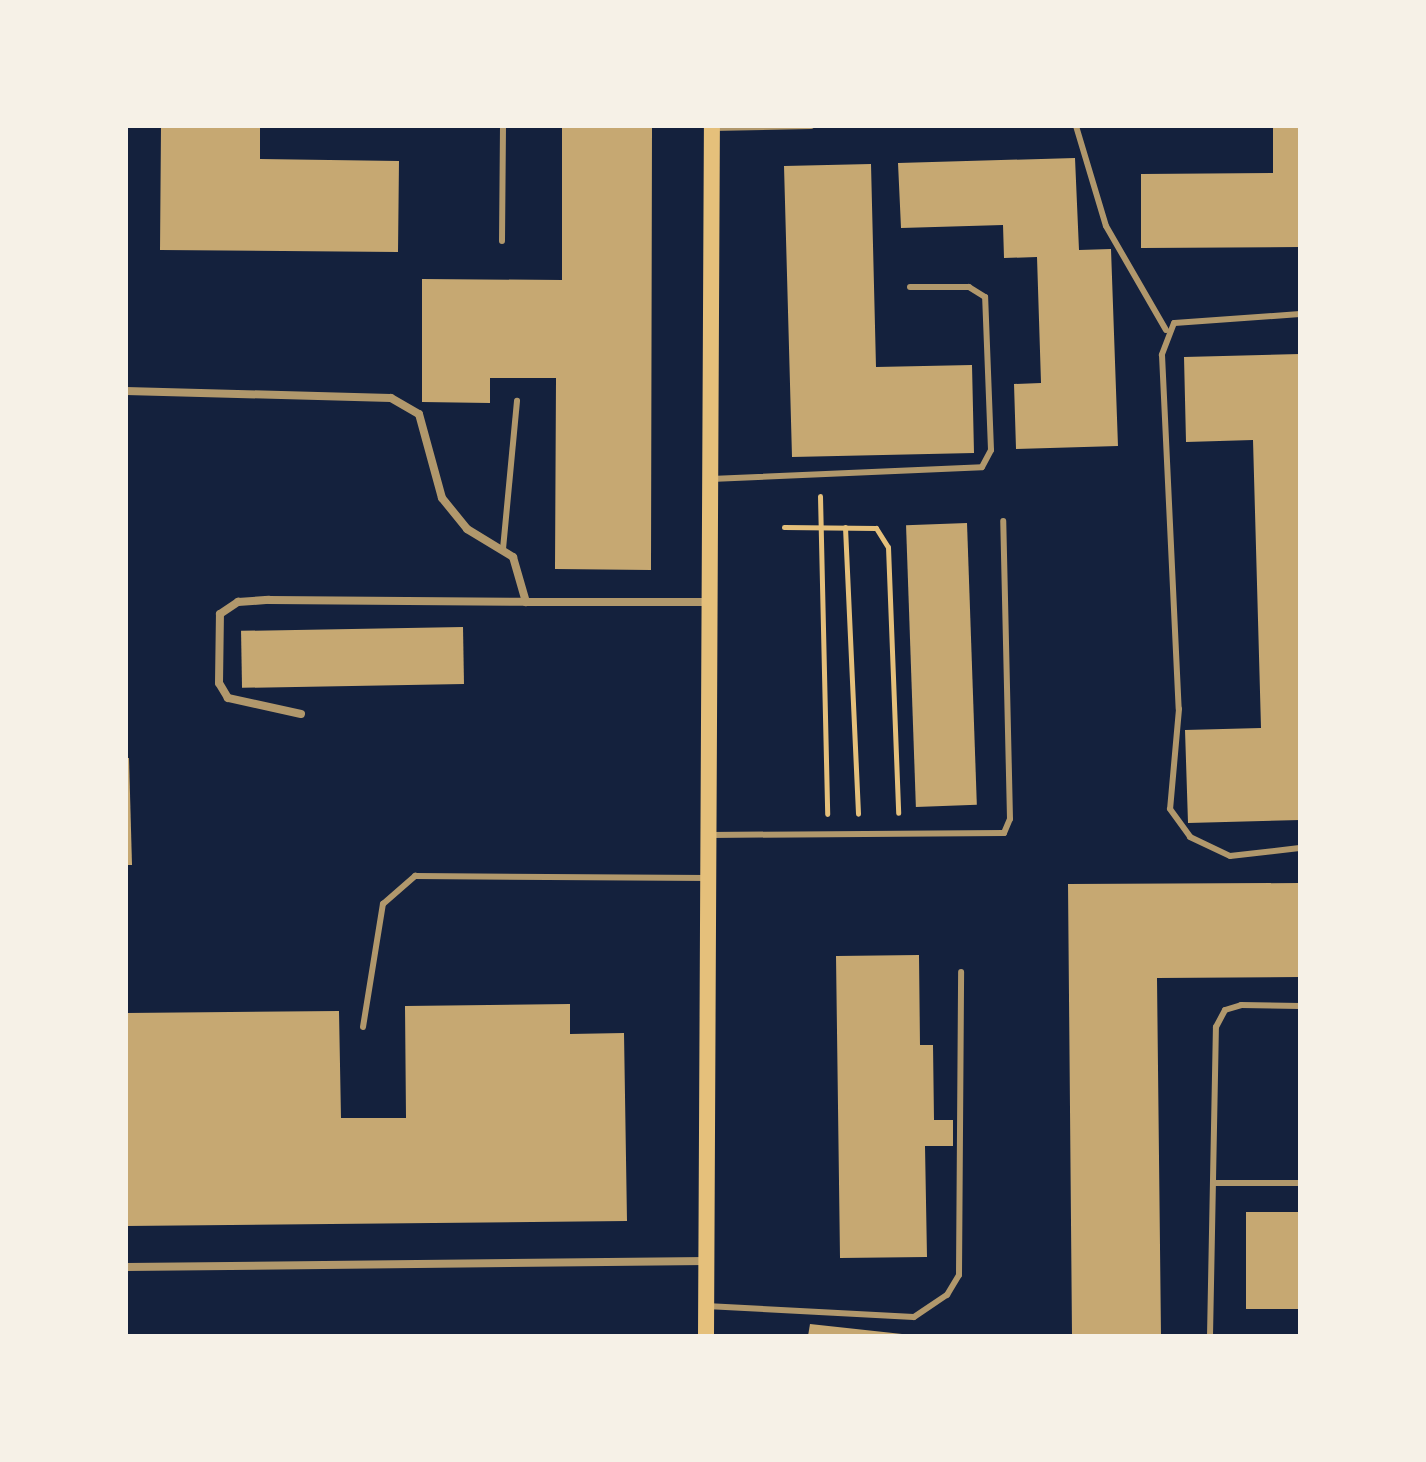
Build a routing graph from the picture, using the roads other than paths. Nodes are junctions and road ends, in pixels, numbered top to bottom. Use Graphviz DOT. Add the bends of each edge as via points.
graph roads {
  1 [pos="503,126"];
  2 [pos="811,126"];
  3 [pos="1076,126"];
  4 [pos="712,127"];
  5 [pos="502,241"];
  6 [pos="910,287"];
  7 [pos="1300,314"];
  8 [pos="1166,330"];
  9 [pos="126,391"];
  10 [pos="517,401"];
  11 [pos="711,479"];
  12 [pos="1003,521"];
  13 [pos="503,549"];
  14 [pos="526,602"];
  15 [pos="710,602"];
  16 [pos="301,714"];
  17 [pos="709,835"];
  18 [pos="1300,848"];
  19 [pos="708,878"];
  20 [pos="961,972"];
  21 [pos="1300,1006"];
  22 [pos="363,1027"];
  23 [pos="1214,1183"];
  24 [pos="1300,1183"];
  25 [pos="706,1261"];
  26 [pos="126,1267"];
  27 [pos="706,1306"];
  28 [pos="706,1336"];
  29 [pos="1210,1336"];
  1 -- 5 [label="lane"];
  2 -- 4 [label="lane"];
  3 -- 8 [label="lane" via="1106,226"];
  4 -- 11 [label="main road"];
  6 -- 11 [label="lane" via="969,287 985,297 991,450 982,467"];
  7 -- 8 [label="lane" via="1174,323"];
  8 -- 18 [label="lane" via="1179,709 1170,809 1190,837 1230,856"];
  9 -- 13 [label="street" via="408,403 427,426 442,498 467,529"];
  10 -- 13 [label="lane"];
  11 -- 15 [label="main road"];
  12 -- 17 [label="lane" via="1010,819 1004,833"];
  13 -- 14 [label="street" via="523,575"];
  14 -- 15 [label="street"];
  14 -- 16 [label="street" via="269,600 238,602 220,614 219,683 228,698"];
  15 -- 17 [label="main road"];
  17 -- 19 [label="main road"];
  19 -- 22 [label="lane" via="415,876 383,904"];
  19 -- 25 [label="main road"];
  20 -- 27 [label="lane" via="959,1275 947,1295 914,1317"];
  21 -- 23 [label="lane" via="1241,1005 1225,1010 1216,1027"];
  23 -- 24 [label="lane"];
  23 -- 29 [label="lane"];
  25 -- 26 [label="street"];
  25 -- 27 [label="main road"];
  27 -- 28 [label="main road"];
}
